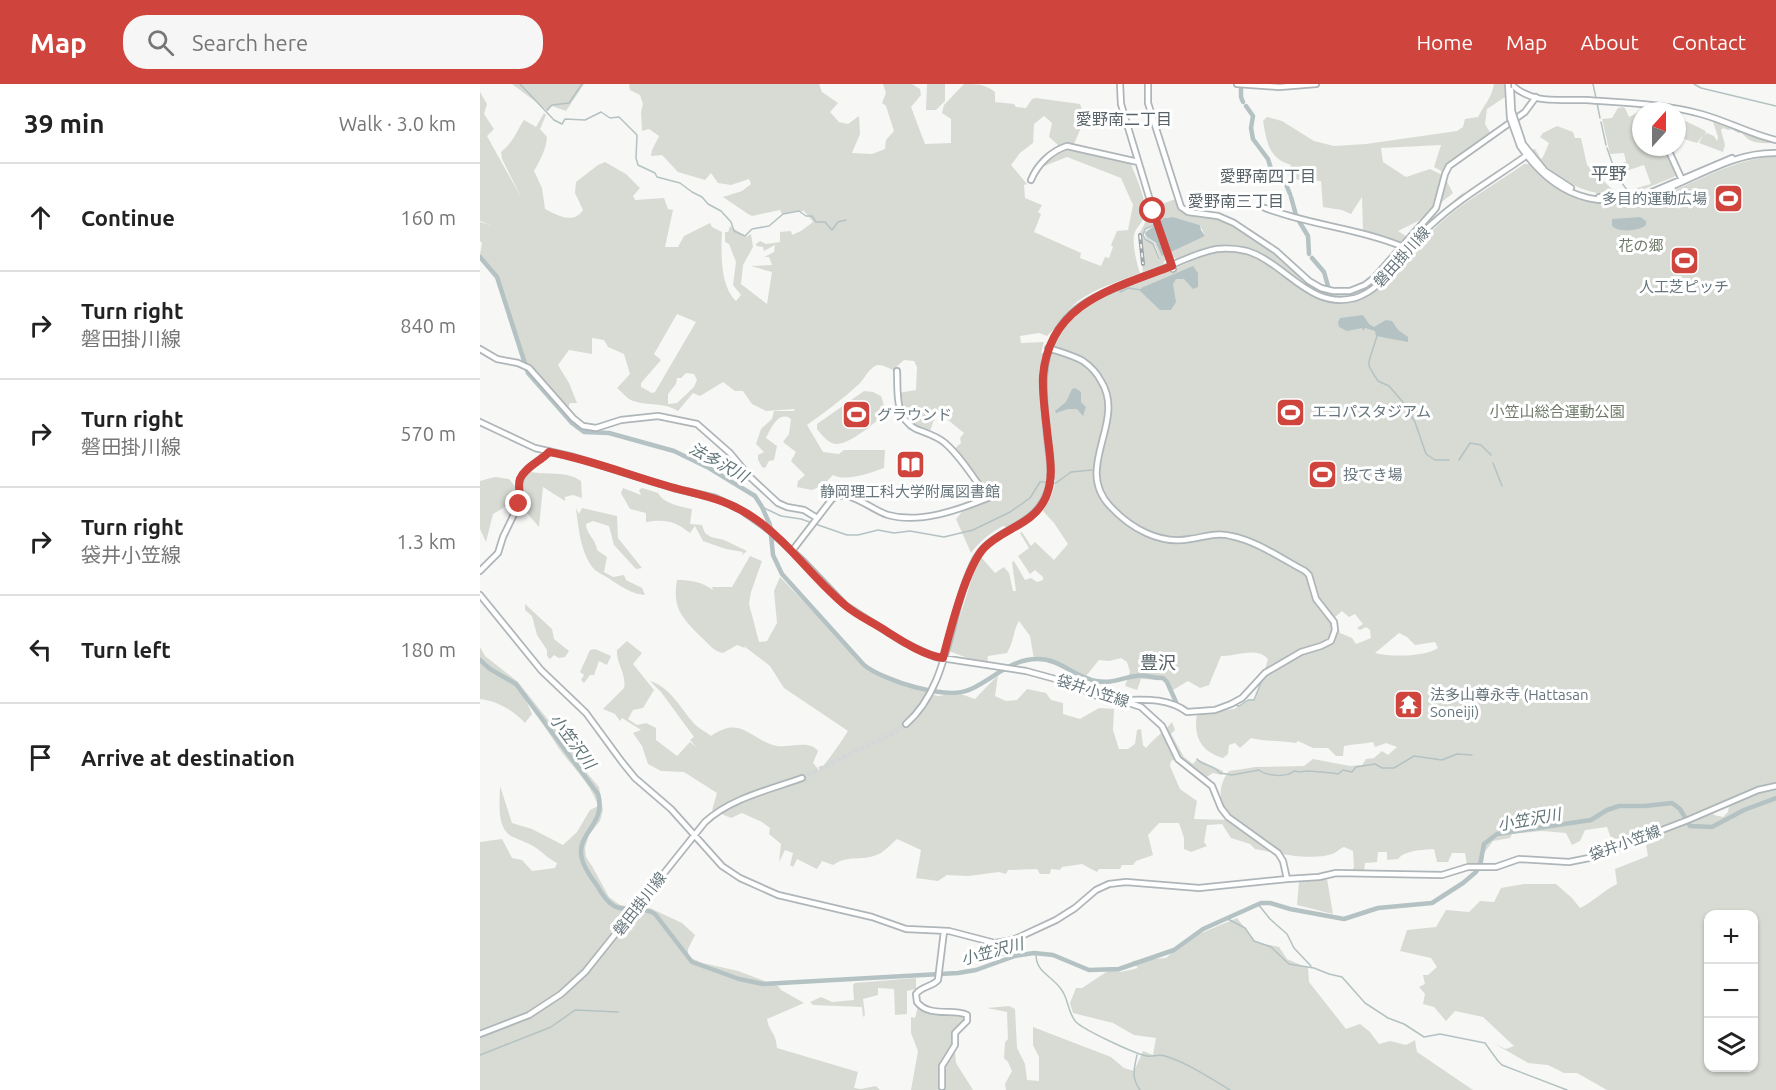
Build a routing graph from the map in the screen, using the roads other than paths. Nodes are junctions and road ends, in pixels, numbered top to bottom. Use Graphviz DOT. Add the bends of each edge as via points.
graph roads {
  1 [pos="1120,84"];
  2 [pos="1148,84"];
  3 [pos="1240,84"];
  4 [pos="1316,84"];
  5 [pos="1510,84"];
  6 [pos="1536,97"];
  7 [pos="1632,106"];
  8 [pos="1686,110"];
  9 [pos="1776,140"];
  10 [pos="1776,151"];
  11 [pos="1528,154"];
  12 [pos="1672,156"];
  13 [pos="1138,162"];
  14 [pos="1031,180"];
  15 [pos="1682,180"];
  16 [pos="1265,208"];
  17 [pos="1401,246"];
  18 [pos="1172,267"];
  19 [pos="1048,348"];
  20 [pos="480,349"];
  21 [pos="897,371"];
  22 [pos="480,422"];
  23 [pos="549,452"];
  24 [pos="817,518"];
  25 [pos="792,551"];
  26 [pos="480,571"];
  27 [pos="480,595"];
  28 [pos="943,658"];
  29 [pos="1137,703"];
  30 [pos="906,724"];
  31 [pos="802,778"];
  32 [pos="1776,786"];
  33 [pos="694,836"];
  34 [pos="1287,879"];
  35 [pos="944,931"];
  36 [pos="480,1034"];
  37 [pos="942,1087"];
  1 -- 13 [label="street" via="1121,104"];
  2 -- 17 [label="street" via="1148,103 1178,200 1185,211 1217,215 1234,223 1283,256 1309,281 1334,291 1350,291 1370,282"];
  3 -- 4 [label="street"];
  5 -- 6 [label="street"];
  5 -- 11 [label="street, bridge" via="1512,111"];
  6 -- 7 [label="street"];
  6 -- 17 [label="street" via="1526,112 1449,166 1436,208"];
  8 -- 9 [label="street"];
  10 -- 15 [label="street" via="1742,155"];
  11 -- 15 [label="street" via="1564,185 1600,197 1635,197"];
  11 -- 18 [label="street, 磐田掛川線" via="1430,226 1382,282 1362,296 1336,300 1315,294 1263,258 1240,250 1217,249"];
  12 -- 15 [label="street"];
  13 -- 14 [label="street" via="1067,146 1036,167"];
  13 -- 18 [label="street"];
  16 -- 17 [label="street" via="1359,231"];
  18 -- 19 [label="street, 磐田掛川線" via="1084,303 1066,319"];
  19 -- 28 [label="street, 磐田掛川線" via="1043,384 1051,468 1048,490 1034,515 990,542 979,554"];
  19 -- 29 [label="street, 袋井小笠線" via="1089,365 1106,389 1109,415 1095,467 1098,486 1109,506 1154,537 1175,541 1217,534 1232,536 1305,571 1316,599 1335,627 1328,643 1301,652 1265,673 1242,698 1220,708 1187,712 1168,702"];
  20 -- 24 [label="street" via="497,359 527,367 576,422 588,428 658,416 697,424 778,503"];
  21 -- 24 [label="street" via="903,417 947,445 988,498 941,514 903,517 882,513 841,495 832,499"];
  22 -- 23 [label="street, 袋井小笠線" via="522,444"];
  23 -- 25 [label="street, 袋井小笠線" via="716,498 747,514"];
  23 -- 26 [label="street" via="522,476 521,501 498,553"];
  24 -- 25 [label="street"];
  25 -- 28 [label="street, 袋井小笠線" via="854,612 903,642"];
  27 -- 33 [label="street" via="539,669 586,713 631,773"];
  28 -- 29 [label="street, 袋井小笠線" via="1026,671 1070,683 1103,698"];
  28 -- 30 [label="street, 磐田掛川線" via="925,705"];
  29 -- 34 [label="street, 袋井小笠線" via="1162,726 1178,759 1212,786 1226,816 1278,853"];
  31 -- 33 [label="street, 磐田掛川線" via="728,805 715,812"];
  32 -- 34 [label="street, 袋井小笠線" via="1589,858 1555,862 1519,859 1496,867 1463,868 1442,875 1336,873"];
  33 -- 35 [label="street" via="733,874 778,895 906,929"];
  33 -- 36 [label="street, 磐田掛川線" via="585,972 529,1015"];
  34 -- 35 [label="street" via="1199,888 1116,883 1096,890 1063,917 1013,940 987,942"];
  35 -- 37 [label="street" via="939,977 916,994 916,1002 924,1009 947,1014 962,1012 968,1018 955,1033 955,1045 942,1066"];
}
